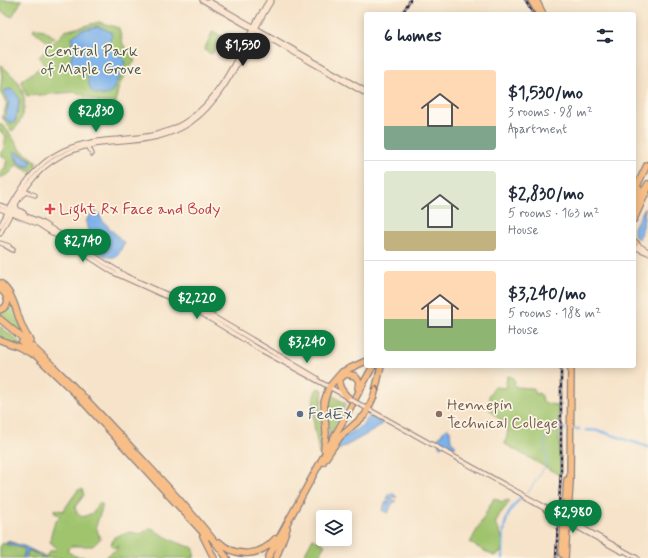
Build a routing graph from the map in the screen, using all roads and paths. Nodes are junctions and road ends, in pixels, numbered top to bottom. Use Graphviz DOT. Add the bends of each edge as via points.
graph roads {
  1 [pos="202,0"];
  2 [pos="207,0"];
  3 [pos="270,0"];
  4 [pos="531,0"];
  5 [pos="536,0"];
  6 [pos="538,12"];
  7 [pos="543,12"];
  8 [pos="254,28"];
  9 [pos="224,83"];
  10 [pos="364,91"];
  11 [pos="93,144"];
  12 [pos="76,148"];
  13 [pos="648,165"];
  14 [pos="648,174"];
  15 [pos="28,184"];
  16 [pos="648,184"];
  17 [pos="22,186"];
  18 [pos="636,186"];
  19 [pos="636,188"];
  20 [pos="648,188"];
  21 [pos="23,191"];
  22 [pos="636,195"];
  23 [pos="16,202"];
  24 [pos="0,204"];
  25 [pos="636,204"];
  26 [pos="0,210"];
  27 [pos="10,211"];
  28 [pos="636,215"];
  29 [pos="37,220"];
  30 [pos="48,220"];
  31 [pos="32,221"];
  32 [pos="1,225"];
  33 [pos="57,232"];
  34 [pos="0,235"];
  35 [pos="0,243"];
  36 [pos="636,246"];
  37 [pos="13,250"];
  38 [pos="648,252"];
  39 [pos="0,283"];
  40 [pos="0,289"];
  41 [pos="0,310"];
  42 [pos="0,319"];
  43 [pos="0,323"];
  44 [pos="0,340"];
  45 [pos="43,361"];
  46 [pos="51,362"];
  47 [pos="364,362"];
  48 [pos="372,368"];
  49 [pos="375,368"];
  50 [pos="381,368"];
  51 [pos="567,368"];
  52 [pos="571,368"];
  53 [pos="330,387"];
  54 [pos="350,399"];
  55 [pos="368,409"];
  56 [pos="347,411"];
  57 [pos="323,462"];
  58 [pos="311,476"];
  59 [pos="508,487"];
  60 [pos="184,510"];
  61 [pos="547,510"];
  62 [pos="193,514"];
  63 [pos="288,518"];
  64 [pos="565,519"];
  65 [pos="575,526"];
  66 [pos="287,528"];
  67 [pos="568,532"];
  68 [pos="630,556"];
  69 [pos="214,558"];
  70 [pos="222,558"];
  71 [pos="227,558"];
  72 [pos="268,558"];
  73 [pos="271,558"];
  74 [pos="276,558"];
  75 [pos="562,558"];
  76 [pos="565,558"];
  77 [pos="637,558"];
  1 -- 8 [label="main road"];
  2 -- 8 [label="main road"];
  3 -- 8 [label="main road"];
  3 -- 8 [label="main road"];
  4 -- 6 [label="highway"];
  5 -- 7 [label="highway"];
  8 -- 9 [label="main road"];
  8 -- 10 [label="main road"];
  9 -- 11 [label="main road" via="204,112 174,132 150,139"];
  9 -- 17 [label="main road" via="205,106 178,126 148,136 96,140 71,147 41,165"];
  11 -- 12 [label="main road"];
  11 -- 12 [label="main road" via="92,154 88,146"];
  12 -- 15 [label="main road" via="50,163"];
  13 -- 18 [label="highway"];
  13 -- 19 [label="highway"];
  14 -- 22 [label="highway"];
  15 -- 17 [label="main road"];
  15 -- 21 [label="main road"];
  15 -- 23 [label="main road" via="28,190 35,195 25,192"];
  16 -- 25 [label="highway"];
  17 -- 21 [label="main road"];
  17 -- 23 [label="main road"];
  20 -- 28 [label="highway"];
  21 -- 23 [label="main road"];
  23 -- 24 [label="main road"];
  23 -- 27 [label="main road"];
  23 -- 29 [label="main road" via="17,209"];
  24 -- 27 [label="main road"];
  26 -- 27 [label="main road"];
  26 -- 32 [label="main road" via="4,214"];
  27 -- 29 [label="main road"];
  27 -- 31 [label="main road"];
  27 -- 32 [label="main road"];
  27 -- 34 [label="main road"];
  29 -- 33 [label="main road"];
  30 -- 33 [label="main road" via="47,224"];
  31 -- 34 [label="main road" via="13,217"];
  31 -- 53 [label="main road" via="114,273 194,309"];
  33 -- 53 [label="main road" via="113,269 202,310"];
  35 -- 37 [label="main road"];
  36 -- 38 [label="main road"];
  39 -- 46 [label="highway" via="13,297 25,333"];
  40 -- 41 [label="highway" via="8,299 6,307"];
  42 -- 46 [label="highway"];
  43 -- 45 [label="highway"];
  44 -- 45 [label="highway" via="24,349"];
  45 -- 60 [label="highway"];
  46 -- 62 [label="highway"];
  47 -- 53 [label="highway" via="342,372"];
  48 -- 56 [label="highway"];
  49 -- 57 [label="highway"];
  55 -- 50 [label="highway, one-way"];
  51 -- 64 [label="highway"];
  52 -- 64 [label="highway" via="571,472"];
  53 -- 54 [label="main road"];
  53 -- 58 [label="highway" via="324,402 325,445"];
  54 -- 55 [label="main road, bridge"];
  54 -- 56 [label="highway" via="339,386 341,378 349,374 357,377 359,386"];
  55 -- 57 [label="highway" via="359,422 340,437"];
  55 -- 59 [label="main road"];
  56 -- 58 [label="highway"];
  57 -- 66 [label="highway"];
  58 -- 63 [label="highway"];
  59 -- 61 [label="main road"];
  59 -- 64 [label="main road"];
  60 -- 69 [label="highway" via="207,542"];
  60 -- 70 [label="highway"];
  61 -- 64 [label="highway"];
  62 -- 63 [label="highway" via="223,546 234,553 246,555 268,547"];
  62 -- 71 [label="highway"];
  63 -- 72 [label="highway"];
  64 -- 65 [label="main road"];
  64 -- 67 [label="highway"];
  64 -- 68 [label="main road"];
  64 -- 75 [label="highway"];
  65 -- 67 [label="highway" via="571,526"];
  65 -- 68 [label="main road"];
  66 -- 73 [label="highway"];
  66 -- 74 [label="highway"];
  67 -- 76 [label="highway"];
  68 -- 77 [label="main road"];
}
